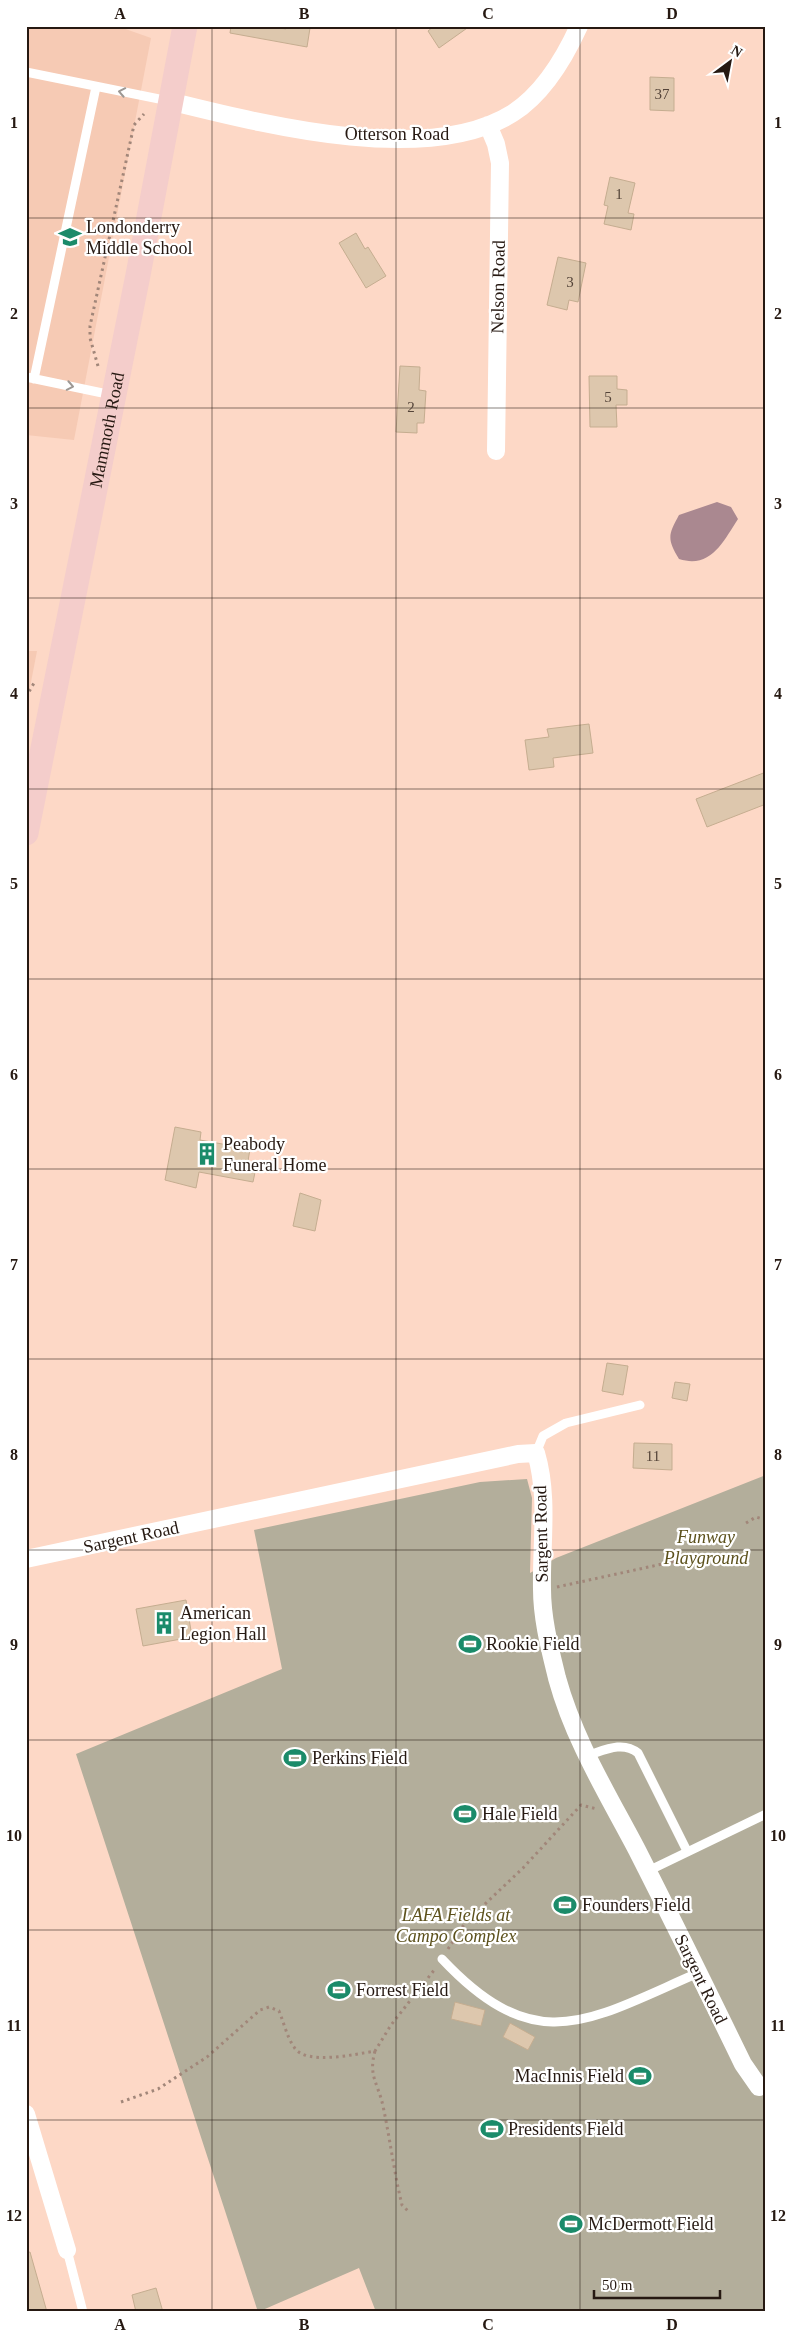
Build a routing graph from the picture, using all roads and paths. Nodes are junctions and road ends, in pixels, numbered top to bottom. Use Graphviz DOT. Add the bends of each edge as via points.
graph roads {
  1 [pos="185,26"];
  2 [pos="578,26"];
  3 [pos="26,72"];
  4 [pos="96,86"];
  5 [pos="170,101"];
  6 [pos="144,114"];
  7 [pos="488,125"];
  8 [pos="99,374"];
  9 [pos="30,378"];
  10 [pos="113,396"];
  11 [pos="496,451"];
  12 [pos="26,833"];
  13 [pos="640,1405"];
  14 [pos="536,1453"];
  15 [pos="766,1520"];
  16 [pos="746,1523"];
  17 [pos="26,1559"];
  18 [pos="676,1561"];
  19 [pos="542,1591"];
  20 [pos="586,1756"];
  21 [pos="616,1810"];
  22 [pos="766,1814"];
  23 [pos="687,1851"];
  24 [pos="648,1871"];
  25 [pos="442,1958"];
  26 [pos="698,1974"];
  27 [pos="375,2051"];
  28 [pos="760,2087"];
  29 [pos="121,2102"];
  30 [pos="26,2114"];
  31 [pos="410,2213"];
  32 [pos="67,2250"];
  33 [pos="83,2312"];
  1 -- 5 [label="main road, Mammoth Road"];
  2 -- 7 [label="street, Otterson Road" via="566,55 543,87 514,112"];
  3 -- 4 [label="lane"];
  5 -- 4 [label="lane, one-way"];
  4 -- 9 [label="lane"];
  5 -- 7 [label="street, Otterson Road" via="263,124 341,135 418,137 459,134"];
  5 -- 10 [label="main road, Mammoth Road"];
  6 -- 8 [label="path" via="134,125 90,326"];
  7 -- 11 [label="street, Nelson Road" via="500,163"];
  9 -- 10 [label="lane, one-way"];
  10 -- 12 [label="main road, Mammoth Road"];
  13 -- 14 [label="lane" via="566,1423 543,1436"];
  14 -- 17 [label="street, Sargent Road" via="518,1454"];
  14 -- 19 [label="street, Sargent Road" via="544,1504"];
  15 -- 16 [label="path" via="756,1517"];
  18 -- 19 [label="path"];
  19 -- 20 [label="street, Sargent Road" via="549,1647 557,1678"];
  20 -- 21 [label="street, Sargent Road"];
  20 -- 23 [label="lane" via="614,1747 633,1749 638,1753"];
  21 -- 24 [label="street, Sargent Road"];
  21 -- 25 [label="path" via="581,1805 523,1868 465,1923"];
  22 -- 23 [label="lane"];
  23 -- 24 [label="lane"];
  24 -- 26 [label="street, Sargent Road"];
  25 -- 26 [label="lane" via="479,1994 525,2018 542,2022 562,2023 599,2015"];
  25 -- 27 [label="path"];
  26 -- 28 [label="street, Sargent Road" via="743,2064"];
  27 -- 29 [label="path" via="331,2057 300,2054 279,2011 269,2007 260,2010 207,2056 166,2083"];
  27 -- 31 [label="path" via="372,2076 383,2104 402,2205"];
  30 -- 32 [label="street"];
  32 -- 33 [label="lane"];
}
